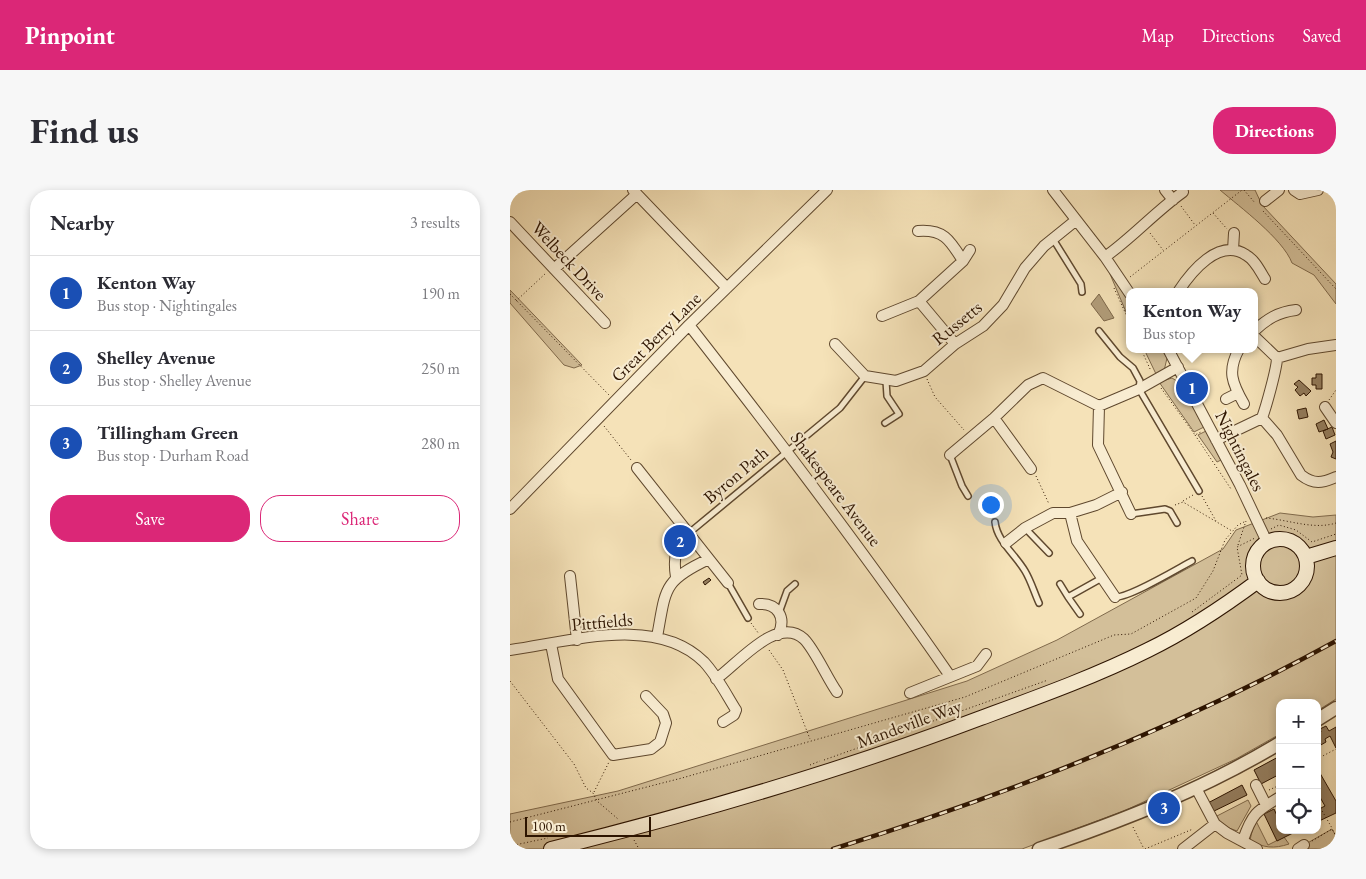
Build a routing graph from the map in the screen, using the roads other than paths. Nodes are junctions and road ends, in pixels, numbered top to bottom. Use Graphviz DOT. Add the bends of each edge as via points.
graph roads {
  1 [pos="826,190"];
  2 [pos="1053,190"];
  3 [pos="1165,190"];
  4 [pos="1279,190"];
  5 [pos="1294,190"];
  6 [pos="1318,190"];
  7 [pos="635,192"];
  8 [pos="1261,205"];
  9 [pos="1075,220"];
  10 [pos="510,222"];
  11 [pos="918,231"];
  12 [pos="1234,235"];
  13 [pos="1052,239"];
  14 [pos="970,250"];
  15 [pos="1233,250"];
  16 [pos="1106,257"];
  17 [pos="963,261"];
  18 [pos="553,268"];
  19 [pos="1265,279"];
  20 [pos="727,288"];
  21 [pos="1181,288"];
  22 [pos="1126,291"];
  23 [pos="1082,292"];
  24 [pos="919,301"];
  25 [pos="1296,310"];
  26 [pos="882,316"];
  27 [pos="605,323"];
  28 [pos="689,326"];
  29 [pos="1258,327"];
  30 [pos="1099,332"];
  31 [pos="1258,340"];
  32 [pos="836,344"];
  33 [pos="956,344"];
  34 [pos="1336,345"];
  35 [pos="1170,353"];
  36 [pos="1237,353"];
  37 [pos="1277,358"];
  38 [pos="1178,367"];
  39 [pos="864,376"];
  40 [pos="886,381"];
  41 [pos="1139,389"];
  42 [pos="1238,393"];
  43 [pos="1226,399"];
  44 [pos="1244,404"];
  45 [pos="1099,406"];
  46 [pos="1324,407"];
  47 [pos="994,418"];
  48 [pos="1262,418"];
  49 [pos="885,423"];
  50 [pos="1336,423"];
  51 [pos="1216,440"];
  52 [pos="787,450"];
  53 [pos="950,454"];
  54 [pos="637,468"];
  55 [pos="1032,469"];
  56 [pos="1336,477"];
  57 [pos="1199,490"];
  58 [pos="1122,492"];
  59 [pos="968,496"];
  60 [pos="510,509"];
  61 [pos="1070,513"];
  62 [pos="1131,514"];
  63 [pos="994,522"];
  64 [pos="1177,523"];
  65 [pos="1025,528"];
  66 [pos="689,533"];
  67 [pos="1265,538"];
  68 [pos="1006,543"];
  69 [pos="1336,548"];
  70 [pos="1050,553"];
  71 [pos="1306,557"];
  72 [pos="709,559"];
  73 [pos="1192,561"];
  74 [pos="570,576"];
  75 [pos="676,577"];
  76 [pos="1102,578"];
  77 [pos="1258,581"];
  78 [pos="728,583"];
  79 [pos="796,584"];
  80 [pos="1060,584"];
  81 [pos="1068,597"];
  82 [pos="1115,597"];
  83 [pos="1039,603"];
  84 [pos="758,604"];
  85 [pos="779,614"];
  86 [pos="1080,614"];
  87 [pos="748,618"];
  88 [pos="778,634"];
  89 [pos="657,637"];
  90 [pos="577,640"];
  91 [pos="551,644"];
  92 [pos="510,650"];
  93 [pos="986,654"];
  94 [pos="950,676"];
  95 [pos="716,679"];
  96 [pos="837,692"];
  97 [pos="910,694"];
  98 [pos="646,696"];
  99 [pos="1336,708"];
  100 [pos="1321,717"];
  101 [pos="723,722"];
  102 [pos="1276,746"];
  103 [pos="1196,788"];
  104 [pos="1258,790"];
  105 [pos="1276,799"];
  106 [pos="1266,805"];
  107 [pos="1215,824"];
  108 [pos="1243,840"];
  109 [pos="550,843"];
  110 [pos="1039,849"];
  111 [pos="1183,849"];
  112 [pos="1257,849"];
  1 -- 20 [label="street, Great Berry Lane"];
  2 -- 9 [label="street"];
  3 -- 16 [label="street" via="1177,196"];
  4 -- 8 [label="street"];
  5 -- 6 [label="street" via="1300,194"];
  7 -- 18 [label="street"];
  7 -- 20 [label="street"];
  9 -- 13 [label="street, Russetts"];
  9 -- 16 [label="street"];
  10 -- 18 [label="street, Welbeck Drive"];
  11 -- 17 [label="street" via="932,230 943,234"];
  12 -- 15 [label="street"];
  13 -- 23 [label="lane" via="1081,284"];
  13 -- 33 [label="street, Russetts" via="1024,268 1003,305 982,326"];
  14 -- 17 [label="street"];
  15 -- 19 [label="street" via="1246,254"];
  15 -- 21 [label="street" via="1208,259 1190,274"];
  16 -- 22 [label="street" via="1117,283"];
  17 -- 24 [label="street"];
  18 -- 27 [label="street, Welbeck Drive"];
  20 -- 28 [label="street, Great Berry Lane"];
  24 -- 26 [label="street"];
  24 -- 33 [label="street"];
  25 -- 29 [label="street" via="1282,312"];
  28 -- 52 [label="street, Shakespeare Avenue"];
  28 -- 60 [label="street, Great Berry Lane"];
  30 -- 41 [label="lane" via="1133,368 1140,380"];
  31 -- 37 [label="street"];
  32 -- 39 [label="street"];
  33 -- 40 [label="street, Russetts" via="924,371 896,381"];
  34 -- 37 [label="street"];
  35 -- 38 [label="street, Nightingales"];
  36 -- 42 [label="street" via="1231,368 1231,379"];
  37 -- 48 [label="street"];
  38 -- 41 [label="street"];
  38 -- 51 [label="street, Nightingales"];
  39 -- 40 [label="street, Russetts"];
  39 -- 52 [label="lane, Byron Path" via="840,408"];
  40 -- 49 [label="lane" via="887,396 899,414"];
  41 -- 45 [label="street"];
  41 -- 57 [label="lane"];
  42 -- 43 [label="street"];
  42 -- 44 [label="street"];
  45 -- 47 [label="street" via="1043,378 1028,385"];
  45 -- 58 [label="street" via="1098,445"];
  46 -- 50 [label="street"];
  47 -- 53 [label="street"];
  47 -- 55 [label="street"];
  48 -- 51 [label="street"];
  48 -- 56 [label="street" via="1306,479 1322,483"];
  51 -- 67 [label="street, Nightingales"];
  52 -- 66 [label="lane, Byron Path"];
  52 -- 94 [label="street, Shakespeare Avenue" via="867,556"];
  53 -- 59 [label="lane"];
  54 -- 66 [label="street"];
  58 -- 61 [label="street"];
  58 -- 62 [label="street"];
  61 -- 65 [label="street" via="1053,514"];
  61 -- 76 [label="street" via="1076,541"];
  62 -- 64 [label="lane" via="1165,509"];
  63 -- 68 [label="lane" via="998,536"];
  65 -- 68 [label="street"];
  65 -- 70 [label="lane"];
  66 -- 72 [label="street"];
  66 -- 75 [label="street" via="678,544 674,554"];
  67 -- 71 [label="main road" via="1288,540 1300,546"];
  67 -- 77 [label="main road" via="1253,563"];
  68 -- 83 [label="lane" via="1026,573"];
  69 -- 71 [label="main road"];
  71 -- 77 [label="main road" via="1306,574 1292,590 1269,590"];
  72 -- 75 [label="street" via="683,570"];
  72 -- 78 [label="street"];
  73 -- 82 [label="lane" via="1132,592"];
  74 -- 90 [label="street"];
  75 -- 89 [label="street" via="664,600"];
  76 -- 81 [label="lane"];
  76 -- 82 [label="street"];
  77 -- 109 [label="main road, Mandeville Way" via="1219,610 1148,651 1007,708 790,784"];
  78 -- 87 [label="lane"];
  79 -- 85 [label="lane" via="787,592"];
  80 -- 81 [label="lane"];
  81 -- 86 [label="lane"];
  84 -- 85 [label="street" via="776,607"];
  85 -- 88 [label="street" via="782,627"];
  88 -- 95 [label="street" via="763,640"];
  88 -- 96 [label="street" via="794,634 803,638"];
  89 -- 90 [label="street, Pittfields" via="622,634"];
  89 -- 95 [label="street, Pittfields" via="676,643 696,655"];
  90 -- 91 [label="street, Pittfields"];
  91 -- 92 [label="street, Pittfields"];
  91 -- 98 [label="street" via="558,679 613,755 650,749 660,742 666,723 663,714"];
  93 -- 94 [label="street" via="977,666"];
  94 -- 97 [label="street"];
  95 -- 101 [label="street, Pittfields" via="736,710"];
  99 -- 100 [label="street"];
  102 -- 103 [label="street"];
  103 -- 107 [label="street"];
  103 -- 110 [label="street"];
  104 -- 106 [label="street"];
  105 -- 106 [label="street"];
  106 -- 108 [label="street" via="1250,818"];
  107 -- 108 [label="street"];
  107 -- 111 [label="street"];
  108 -- 112 [label="street"];
}
